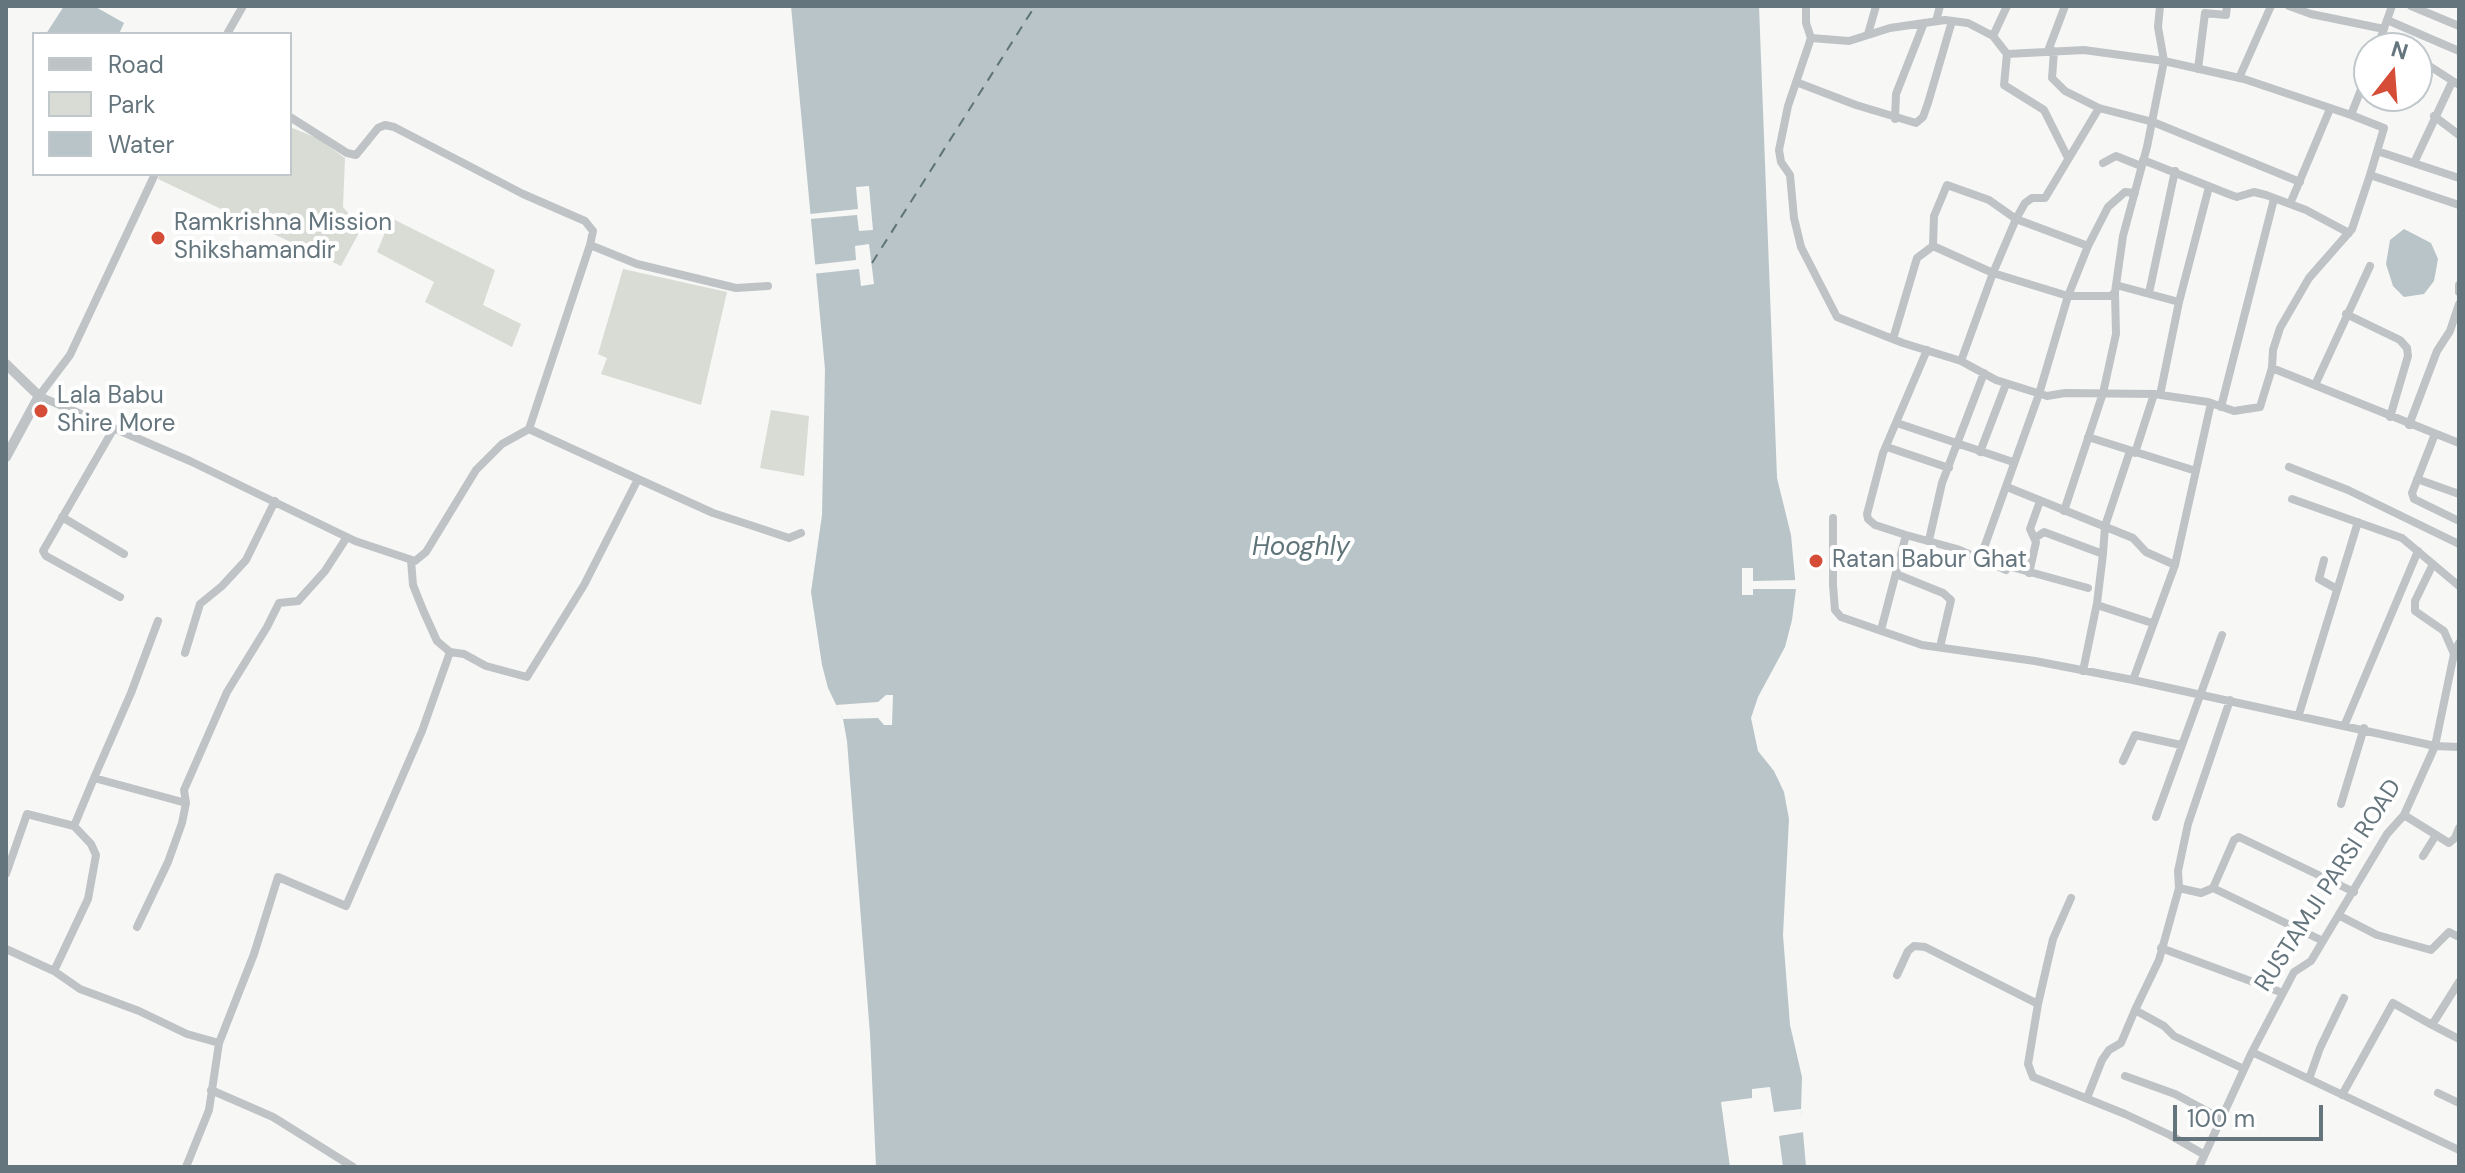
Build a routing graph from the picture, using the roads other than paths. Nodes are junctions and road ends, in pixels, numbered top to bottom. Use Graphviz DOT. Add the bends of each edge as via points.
graph roads {
  1 [pos="243,6"];
  2 [pos="1806,6"];
  3 [pos="1876,6"];
  4 [pos="1940,6"];
  5 [pos="2007,6"];
  6 [pos="2065,6"];
  7 [pos="2160,6"];
  8 [pos="2227,6"];
  9 [pos="2271,6"];
  10 [pos="2289,6"];
  11 [pos="2392,6"];
  12 [pos="2411,6"];
  13 [pos="1936,21"];
  14 [pos="1952,21"];
  15 [pos="1924,23"];
  16 [pos="2386,24"];
  17 [pos="2459,26"];
  18 [pos="228,32"];
  19 [pos="2383,32"];
  20 [pos="1868,34"];
  21 [pos="1993,36"];
  22 [pos="1811,38"];
  23 [pos="2051,51"];
  24 [pos="2459,51"];
  25 [pos="2007,54"];
  26 [pos="2164,61"];
  27 [pos="2198,69"];
  28 [pos="2433,69"];
  29 [pos="2239,78"];
  30 [pos="1796,82"];
  31 [pos="2455,84"];
  32 [pos="2099,108"];
  33 [pos="2330,109"];
  34 [pos="2353,110"];
  35 [pos="2351,115"];
  36 [pos="2434,116"];
  37 [pos="292,118"];
  38 [pos="1895,119"];
  39 [pos="2153,122"];
  40 [pos="2459,135"];
  41 [pos="2377,151"];
  42 [pos="2068,158"];
  43 [pos="2103,163"];
  44 [pos="2142,163"];
  45 [pos="2414,163"];
  46 [pos="2175,171"];
  47 [pos="2370,175"];
  48 [pos="154,176"];
  49 [pos="2459,178"];
  50 [pos="2300,182"];
  51 [pos="2209,187"];
  52 [pos="2135,193"];
  53 [pos="2274,199"];
  54 [pos="2290,204"];
  55 [pos="2459,205"];
  56 [pos="2016,219"];
  57 [pos="2349,233"];
  58 [pos="590,245"];
  59 [pos="1933,246"];
  60 [pos="2088,246"];
  61 [pos="2370,266"];
  62 [pos="1993,273"];
  63 [pos="2459,285"];
  64 [pos="768,286"];
  65 [pos="2116,288"];
  66 [pos="2459,292"];
  67 [pos="2149,293"];
  68 [pos="2068,296"];
  69 [pos="2179,302"];
  70 [pos="2459,304"];
  71 [pos="2346,314"];
  72 [pos="1893,339"];
  73 [pos="1927,350"];
  74 [pos="1961,361"];
  75 [pos="6,364"];
  76 [pos="2272,368"];
  77 [pos="1984,373"];
  78 [pos="2006,384"];
  79 [pos="2315,385"];
  80 [pos="2103,393"];
  81 [pos="2039,394"];
  82 [pos="2157,394"];
  83 [pos="39,396"];
  84 [pos="2211,403"];
  85 [pos="2221,407"];
  86 [pos="2390,417"];
  87 [pos="1897,423"];
  88 [pos="2409,425"];
  89 [pos="114,428"];
  90 [pos="529,429"];
  91 [pos="2435,434"];
  92 [pos="2088,437"];
  93 [pos="2459,443"];
  94 [pos="1958,444"];
  95 [pos="1887,447"];
  96 [pos="1980,452"];
  97 [pos="2133,452"];
  98 [pos="6,457"];
  99 [pos="2013,462"];
  100 [pos="2289,467"];
  101 [pos="1949,468"];
  102 [pos="2196,471"];
  103 [pos="638,479"];
  104 [pos="2417,479"];
  105 [pos="2007,487"];
  106 [pos="2459,494"];
  107 [pos="2292,499"];
  108 [pos="275,501"];
  109 [pos="2040,501"];
  110 [pos="2064,511"];
  111 [pos="62,517"];
  112 [pos="1833,518"];
  113 [pos="2459,521"];
  114 [pos="2358,522"];
  115 [pos="2105,526"];
  116 [pos="801,533"];
  117 [pos="1906,535"];
  118 [pos="347,537"];
  119 [pos="2035,538"];
  120 [pos="1929,540"];
  121 [pos="2459,544"];
  122 [pos="2418,551"];
  123 [pos="124,554"];
  124 [pos="2103,554"];
  125 [pos="1980,559"];
  126 [pos="411,560"];
  127 [pos="2324,560"];
  128 [pos="2433,564"];
  129 [pos="2175,565"];
  130 [pos="2029,573"];
  131 [pos="1896,574"];
  132 [pos="2459,586"];
  133 [pos="2088,588"];
  134 [pos="2337,589"];
  135 [pos="120,597"];
  136 [pos="2097,605"];
  137 [pos="158,621"];
  138 [pos="2152,623"];
  139 [pos="1881,630"];
  140 [pos="2222,635"];
  141 [pos="2459,643"];
  142 [pos="1940,647"];
  143 [pos="450,652"];
  144 [pos="185,653"];
  145 [pos="2453,658"];
  146 [pos="2083,671"];
  147 [pos="2133,680"];
  148 [pos="2200,693"];
  149 [pos="2230,700"];
  150 [pos="2299,714"];
  151 [pos="2345,724"];
  152 [pos="2364,728"];
  153 [pos="2181,745"];
  154 [pos="2435,746"];
  155 [pos="2459,747"];
  156 [pos="2123,761"];
  157 [pos="94,778"];
  158 [pos="186,803"];
  159 [pos="2341,804"];
  160 [pos="2404,815"];
  161 [pos="2156,817"];
  162 [pos="74,826"];
  163 [pos="2459,828"];
  164 [pos="2436,835"];
  165 [pos="2423,856"];
  166 [pos="6,874"];
  167 [pos="2179,888"];
  168 [pos="2213,888"];
  169 [pos="2354,892"];
  170 [pos="2071,898"];
  171 [pos="2340,916"];
  172 [pos="137,927"];
  173 [pos="2459,937"];
  174 [pos="2323,941"];
  175 [pos="2161,948"];
  176 [pos="6,949"];
  177 [pos="54,971"];
  178 [pos="1897,975"];
  179 [pos="2459,982"];
  180 [pos="2283,993"];
  181 [pos="2344,998"];
  182 [pos="2038,1004"];
  183 [pos="2135,1010"];
  184 [pos="2432,1025"];
  185 [pos="2459,1039"];
  186 [pos="219,1043"];
  187 [pos="2252,1052"];
  188 [pos="2244,1069"];
  189 [pos="2125,1076"];
  190 [pos="2309,1079"];
  191 [pos="211,1090"];
  192 [pos="2438,1093"];
  193 [pos="2342,1095"];
  194 [pos="2087,1098"];
  195 [pos="2459,1103"];
  196 [pos="2220,1118"];
  197 [pos="2459,1150"];
  198 [pos="2203,1154"];
  199 [pos="186,1167"];
  200 [pos="353,1167"];
  201 [pos="2199,1167"];
  1 -- 18 [label="street"];
  2 -- 22 [label="street"];
  3 -- 20 [label="street"];
  4 -- 13 [label="street"];
  5 -- 21 [label="street"];
  6 -- 23 [label="street"];
  7 -- 26 [label="street"];
  8 -- 27 [label="street" via="2226,15 2205,13"];
  9 -- 29 [label="street"];
  10 -- 16 [label="street" via="2321,17"];
  11 -- 16 [label="street"];
  12 -- 17 [label="street"];
  13 -- 14 [label="street"];
  13 -- 15 [label="street"];
  14 -- 21 [label="street"];
  14 -- 38 [label="street" via="1923,117 1912,124"];
  15 -- 20 [label="street"];
  15 -- 38 [label="street" via="1896,94"];
  16 -- 19 [label="street"];
  16 -- 24 [label="street"];
  20 -- 22 [label="street" via="1849,41"];
  21 -- 25 [label="street"];
  22 -- 30 [label="street"];
  23 -- 25 [label="street"];
  23 -- 26 [label="street"];
  23 -- 32 [label="street" via="2057,84"];
  25 -- 42 [label="street" via="2004,85 2044,110"];
  26 -- 27 [label="street"];
  26 -- 39 [label="street"];
  27 -- 29 [label="street"];
  28 -- 31 [label="street"];
  29 -- 33 [label="street"];
  30 -- 38 [label="street"];
  30 -- 72 [label="street" via="1779,150 1790,175 1801,247 1837,317"];
  31 -- 36 [label="street"];
  32 -- 39 [label="street"];
  32 -- 42 [label="street"];
  33 -- 35 [label="street"];
  33 -- 50 [label="street"];
  34 -- 35 [label="street"];
  35 -- 41 [label="street" via="2384,128"];
  36 -- 40 [label="street"];
  36 -- 45 [label="street"];
  37 -- 58 [label="street" via="356,155 378,128 394,127 585,221 593,231"];
  39 -- 44 [label="street"];
  39 -- 50 [label="street"];
  41 -- 45 [label="street"];
  41 -- 47 [label="street"];
  42 -- 56 [label="street" via="2045,198 2025,203"];
  43 -- 44 [label="street" via="2116,156"];
  44 -- 46 [label="street"];
  44 -- 52 [label="street"];
  45 -- 49 [label="street"];
  46 -- 51 [label="street"];
  46 -- 67 [label="street"];
  47 -- 55 [label="street"];
  47 -- 57 [label="street"];
  48 -- 83 [label="street" via="70,355"];
  50 -- 54 [label="street"];
  51 -- 53 [label="street" via="2237,197 2254,192"];
  51 -- 69 [label="street"];
  52 -- 60 [label="street" via="2125,192 2108,207"];
  52 -- 65 [label="street"];
  53 -- 54 [label="street"];
  53 -- 85 [label="street"];
  54 -- 57 [label="street"];
  56 -- 59 [label="street" via="1989,200 1947,185 1934,216"];
  56 -- 60 [label="street"];
  56 -- 62 [label="street"];
  57 -- 76 [label="street" via="2309,278 2280,328"];
  58 -- 64 [label="street" via="637,264 736,288"];
  58 -- 90 [label="street"];
  59 -- 62 [label="street"];
  59 -- 72 [label="street" via="1917,258"];
  60 -- 68 [label="street"];
  61 -- 71 [label="street"];
  62 -- 68 [label="street"];
  62 -- 74 [label="street"];
  63 -- 66 [label="street"];
  65 -- 67 [label="street"];
  65 -- 68 [label="street" via="2111,296"];
  65 -- 80 [label="street" via="2116,334"];
  67 -- 69 [label="street"];
  68 -- 81 [label="street"];
  69 -- 82 [label="street"];
  70 -- 88 [label="street"];
  71 -- 79 [label="street"];
  71 -- 86 [label="street" via="2407,348"];
  72 -- 73 [label="street"];
  73 -- 74 [label="street"];
  73 -- 87 [label="street"];
  74 -- 77 [label="street"];
  75 -- 83 [label="street"];
  76 -- 79 [label="street"];
  76 -- 85 [label="street" via="2260,407"];
  77 -- 78 [label="street"];
  77 -- 94 [label="street"];
  78 -- 81 [label="street"];
  78 -- 96 [label="street"];
  79 -- 86 [label="street"];
  80 -- 81 [label="street"];
  80 -- 82 [label="street"];
  80 -- 92 [label="street"];
  81 -- 99 [label="street"];
  82 -- 84 [label="street"];
  82 -- 97 [label="street"];
  83 -- 89 [label="street"];
  83 -- 98 [label="street"];
  84 -- 85 [label="street"];
  84 -- 102 [label="street"];
  86 -- 88 [label="street"];
  87 -- 94 [label="street"];
  87 -- 95 [label="street"];
  88 -- 91 [label="street"];
  89 -- 108 [label="street"];
  89 -- 111 [label="street"];
  90 -- 103 [label="street"];
  90 -- 126 [label="street" via="502,444 476,470 426,552"];
  91 -- 93 [label="street"];
  91 -- 104 [label="street"];
  92 -- 97 [label="street"];
  92 -- 110 [label="street"];
  94 -- 96 [label="street"];
  94 -- 101 [label="street"];
  95 -- 101 [label="street"];
  95 -- 117 [label="street" via="1868,519"];
  96 -- 99 [label="street"];
  97 -- 102 [label="street"];
  97 -- 115 [label="street"];
  99 -- 105 [label="street"];
  100 -- 121 [label="street"];
  101 -- 120 [label="street"];
  102 -- 129 [label="street"];
  103 -- 116 [label="street" via="713,513 789,538"];
  103 -- 143 [label="street" via="584,585 527,677"];
  104 -- 106 [label="street"];
  104 -- 113 [label="street" via="2414,499"];
  105 -- 109 [label="street"];
  105 -- 125 [label="street"];
  107 -- 114 [label="street"];
  108 -- 118 [label="street"];
  108 -- 144 [label="street" via="246,560 200,604"];
  109 -- 110 [label="street"];
  109 -- 119 [label="street" via="2030,529"];
  110 -- 115 [label="street"];
  111 -- 123 [label="street"];
  111 -- 135 [label="street" via="43,551 46,556"];
  112 -- 139 [label="street" via="1835,610 1841,617"];
  114 -- 122 [label="street" via="2402,538"];
  114 -- 134 [label="street"];
  115 -- 124 [label="street"];
  115 -- 129 [label="street"];
  117 -- 120 [label="street"];
  117 -- 131 [label="street"];
  118 -- 126 [label="street"];
  118 -- 158 [label="street" via="298,601 279,603 227,692 184,790"];
  119 -- 124 [label="street" via="2044,532"];
  119 -- 130 [label="street"];
  120 -- 125 [label="street"];
  122 -- 128 [label="street"];
  122 -- 151 [label="street"];
  124 -- 136 [label="street"];
  125 -- 130 [label="street"];
  126 -- 143 [label="street" via="423,610 437,641"];
  127 -- 134 [label="street" via="2319,579"];
  128 -- 132 [label="street"];
  128 -- 145 [label="street" via="2415,611 2444,631"];
  129 -- 138 [label="street"];
  130 -- 133 [label="street"];
  131 -- 139 [label="street"];
  131 -- 142 [label="street" via="1951,600"];
  134 -- 150 [label="street"];
  136 -- 138 [label="street"];
  136 -- 146 [label="street"];
  137 -- 157 [label="street"];
  138 -- 147 [label="street"];
  139 -- 142 [label="street"];
  140 -- 148 [label="street"];
  141 -- 145 [label="street, RUSTAMJI PARSI ROAD"];
  142 -- 146 [label="street"];
  143 -- 186 [label="street" via="422,731 346,906 278,877"];
  145 -- 154 [label="street, RUSTAMJI PARSI ROAD"];
  146 -- 147 [label="street"];
  147 -- 148 [label="street"];
  148 -- 149 [label="street"];
  148 -- 153 [label="street"];
  149 -- 150 [label="street"];
  149 -- 167 [label="street" via="2188,824"];
  150 -- 151 [label="street"];
  151 -- 152 [label="street"];
  152 -- 154 [label="street"];
  152 -- 159 [label="street"];
  153 -- 156 [label="street" via="2135,735"];
  153 -- 161 [label="street"];
  154 -- 155 [label="street"];
  154 -- 160 [label="street, RUSTAMJI PARSI ROAD"];
  157 -- 158 [label="street"];
  157 -- 162 [label="street"];
  158 -- 172 [label="street" via="168,862"];
  160 -- 164 [label="street"];
  160 -- 169 [label="street, RUSTAMJI PARSI ROAD"];
  162 -- 166 [label="street" via="27,814"];
  162 -- 177 [label="street" via="96,855 88,899"];
  163 -- 164 [label="street" via="2449,843"];
  164 -- 165 [label="street"];
  167 -- 168 [label="street" via="2201,893"];
  167 -- 175 [label="street"];
  168 -- 169 [label="street" via="2239,837"];
  168 -- 174 [label="street"];
  169 -- 171 [label="street, RUSTAMJI PARSI ROAD"];
  170 -- 182 [label="street" via="2053,939"];
  171 -- 173 [label="street" via="2377,935 2431,950 2449,932"];
  171 -- 174 [label="street, RUSTAMJI PARSI ROAD"];
  174 -- 180 [label="street, RUSTAMJI PARSI ROAD" via="2311,961 2294,972"];
  175 -- 180 [label="street"];
  175 -- 183 [label="street"];
  176 -- 177 [label="street"];
  177 -- 186 [label="street" via="80,989"];
  178 -- 182 [label="street" via="1908,951 1925,947"];
  179 -- 184 [label="street"];
  180 -- 187 [label="street, RUSTAMJI PARSI ROAD"];
  181 -- 190 [label="street"];
  182 -- 194 [label="street" via="2028,1064 2033,1077"];
  183 -- 188 [label="street" via="2174,1036"];
  183 -- 194 [label="street" via="2121,1043 2102,1060"];
  184 -- 185 [label="street"];
  184 -- 193 [label="street" via="2393,1003"];
  186 -- 191 [label="street"];
  187 -- 188 [label="street, RUSTAMJI PARSI ROAD"];
  187 -- 190 [label="street"];
  188 -- 196 [label="street, RUSTAMJI PARSI ROAD"];
  189 -- 196 [label="street"];
  190 -- 193 [label="street"];
  191 -- 199 [label="street" via="209,1110"];
  191 -- 200 [label="street" via="273,1117"];
  192 -- 195 [label="street"];
  193 -- 197 [label="street"];
  194 -- 198 [label="street"];
  196 -- 198 [label="street, RUSTAMJI PARSI ROAD"];
  198 -- 201 [label="street, RUSTAMJI PARSI ROAD"];
}
